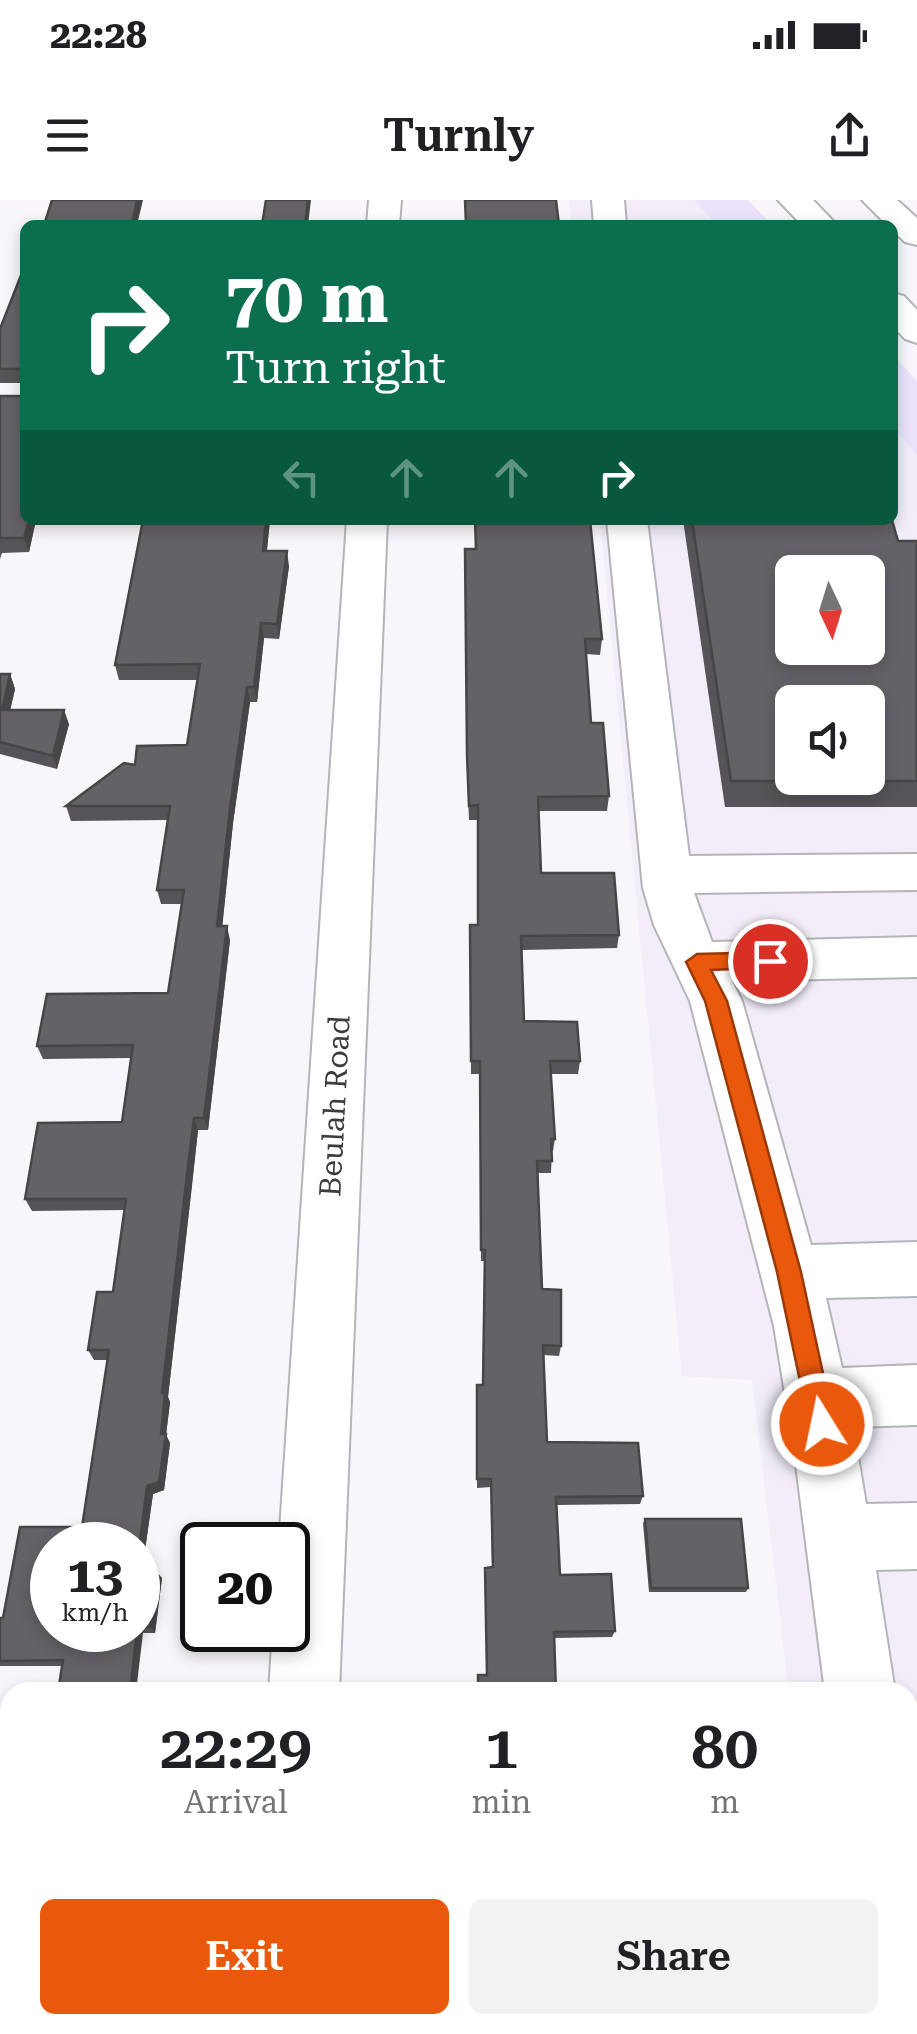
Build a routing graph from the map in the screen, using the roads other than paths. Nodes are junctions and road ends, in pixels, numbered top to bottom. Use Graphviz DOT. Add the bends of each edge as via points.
graph roads {
  1 [pos="794,200"];
  2 [pos="878,200"];
  3 [pos="816,220"];
  4 [pos="917,235"];
  5 [pos="898,311"];
  6 [pos="917,332"];
  7 [pos="367,525"];
  8 [pos="628,525"];
  9 [pos="917,872"];
  10 [pos="666,875"];
  11 [pos="917,958"];
  12 [pos="697,962"];
  13 [pos="917,1270"];
  14 [pos="789,1272"];
  15 [pos="917,1395"];
  16 [pos="817,1398"];
  17 [pos="917,1536"];
  18 [pos="839,1538"];
  19 [pos="305,1682"];
  20 [pos="859,1682"];
  1 -- 3 [label="main road"];
  2 -- 4 [label="main road"];
  5 -- 6 [label="main road"];
  7 -- 19 [label="main road, Beulah Road"];
  8 -- 10 [label="main road"];
  9 -- 10 [label="main road"];
  10 -- 12 [label="main road"];
  11 -- 12 [label="main road"];
  12 -- 14 [label="main road" via="716,1001"];
  13 -- 14 [label="main road"];
  14 -- 16 [label="main road"];
  15 -- 16 [label="main road"];
  16 -- 18 [label="main road"];
  17 -- 18 [label="main road"];
  18 -- 20 [label="main road"];
}
